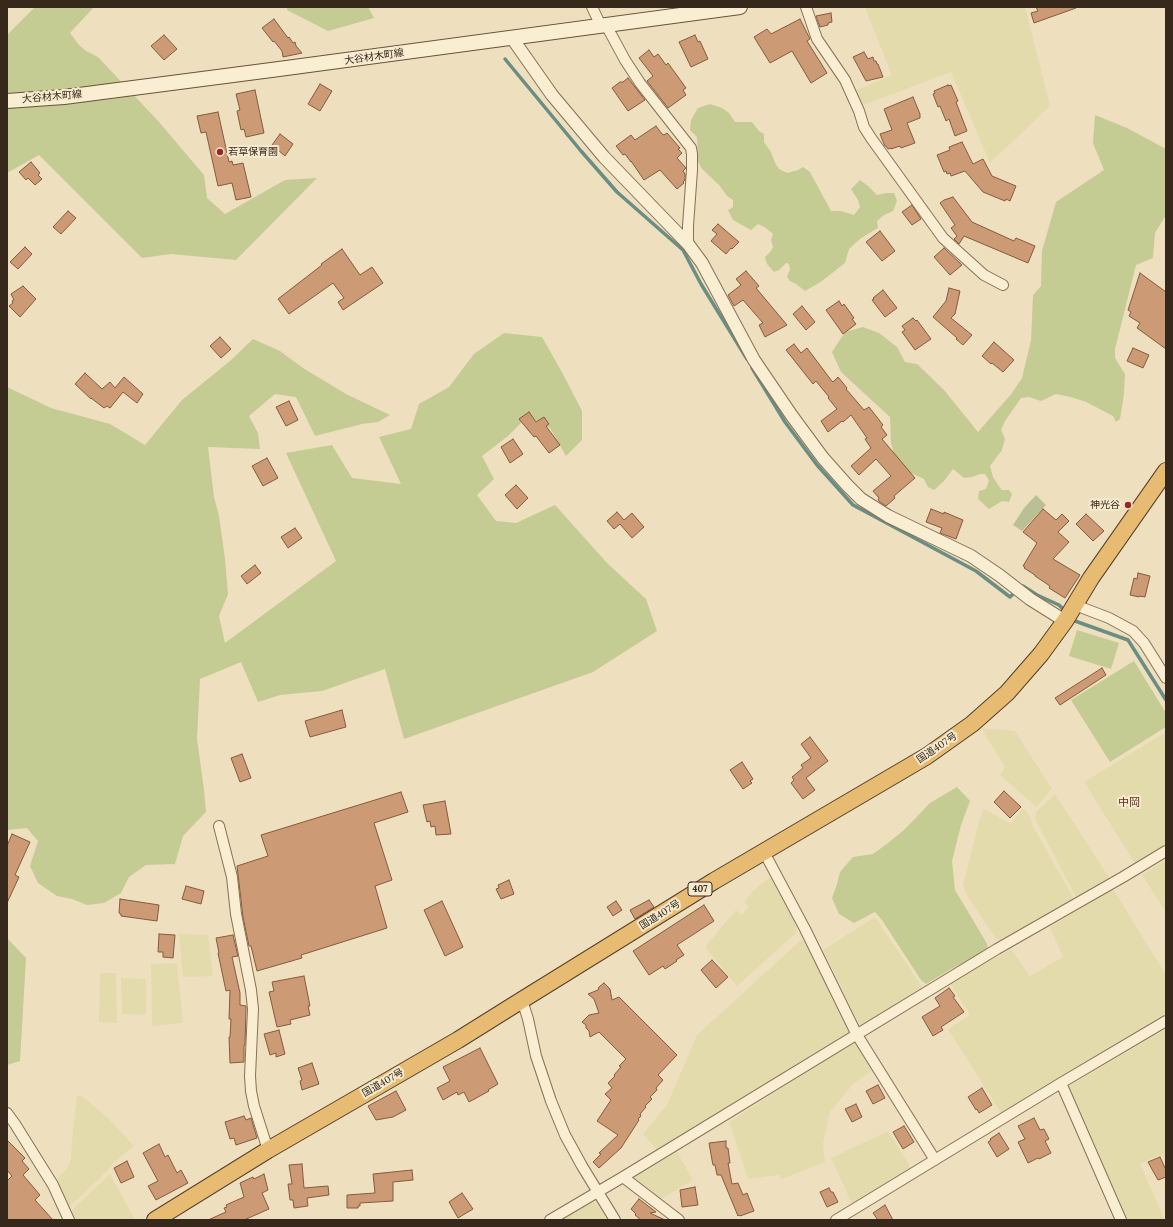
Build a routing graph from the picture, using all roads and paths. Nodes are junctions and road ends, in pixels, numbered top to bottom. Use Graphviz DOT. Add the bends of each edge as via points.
graph roads {
  1 [pos="592,7"];
  2 [pos="740,7"];
  3 [pos="806,7"];
  4 [pos="604,26"];
  5 [pos="512,38"];
  6 [pos="7,101"];
  7 [pos="688,244"];
  8 [pos="1003,285"];
  9 [pos="1166,471"];
  10 [pos="1075,605"];
  11 [pos="1066,621"];
  12 [pos="1166,678"];
  13 [pos="219,826"];
  14 [pos="1166,851"];
  15 [pos="764,852"];
  16 [pos="522,1000"];
  17 [pos="1166,1021"];
  18 [pos="857,1035"];
  19 [pos="1061,1083"];
  20 [pos="7,1113"];
  21 [pos="268,1150"];
  22 [pos="935,1160"];
  23 [pos="623,1177"];
  24 [pos="597,1191"];
  25 [pos="69,1220"];
  26 [pos="155,1220"];
  27 [pos="550,1220"];
  28 [pos="615,1220"];
  29 [pos="679,1220"];
  30 [pos="836,1220"];
  31 [pos="1121,1220"];
  1 -- 4 [label="street"];
  2 -- 4 [label="main road, 大谷材木町線"];
  3 -- 8 [label="street" via="817,39 845,80 871,138 943,238 984,275"];
  4 -- 5 [label="main road, 大谷材木町線"];
  4 -- 7 [label="street" via="640,83 691,148"];
  5 -- 6 [label="main road, 大谷材木町線" via="84,94"];
  5 -- 7 [label="street" via="552,95 604,157"];
  7 -- 11 [label="street" via="702,263 754,360 823,458 861,499 888,516 972,556 1030,599"];
  9 -- 10 [label="highway, 国道407号 / 407"];
  10 -- 11 [label="highway, 国道407号 / 407"];
  10 -- 12 [label="street" via="1133,631 1144,643"];
  11 -- 15 [label="highway, 国道407号 / 407" via="1042,654 1014,685 972,724 927,756"];
  13 -- 21 [label="street" via="232,877 236,914 251,990 251,1091"];
  14 -- 18 [label="street" via="997,949"];
  15 -- 16 [label="highway, 国道407号 / 407"];
  15 -- 18 [label="street"];
  16 -- 21 [label="highway, 国道407号 / 407"];
  16 -- 24 [label="street" via="551,1101 565,1135"];
  17 -- 19 [label="street"];
  18 -- 22 [label="street"];
  18 -- 23 [label="street"];
  19 -- 22 [label="street"];
  19 -- 31 [label="street"];
  20 -- 25 [label="street" via="53,1185"];
  21 -- 26 [label="highway, 国道407号 / 407"];
  22 -- 30 [label="street"];
  23 -- 24 [label="street"];
  23 -- 29 [label="street"];
  24 -- 27 [label="street"];
  24 -- 28 [label="street"];
}
